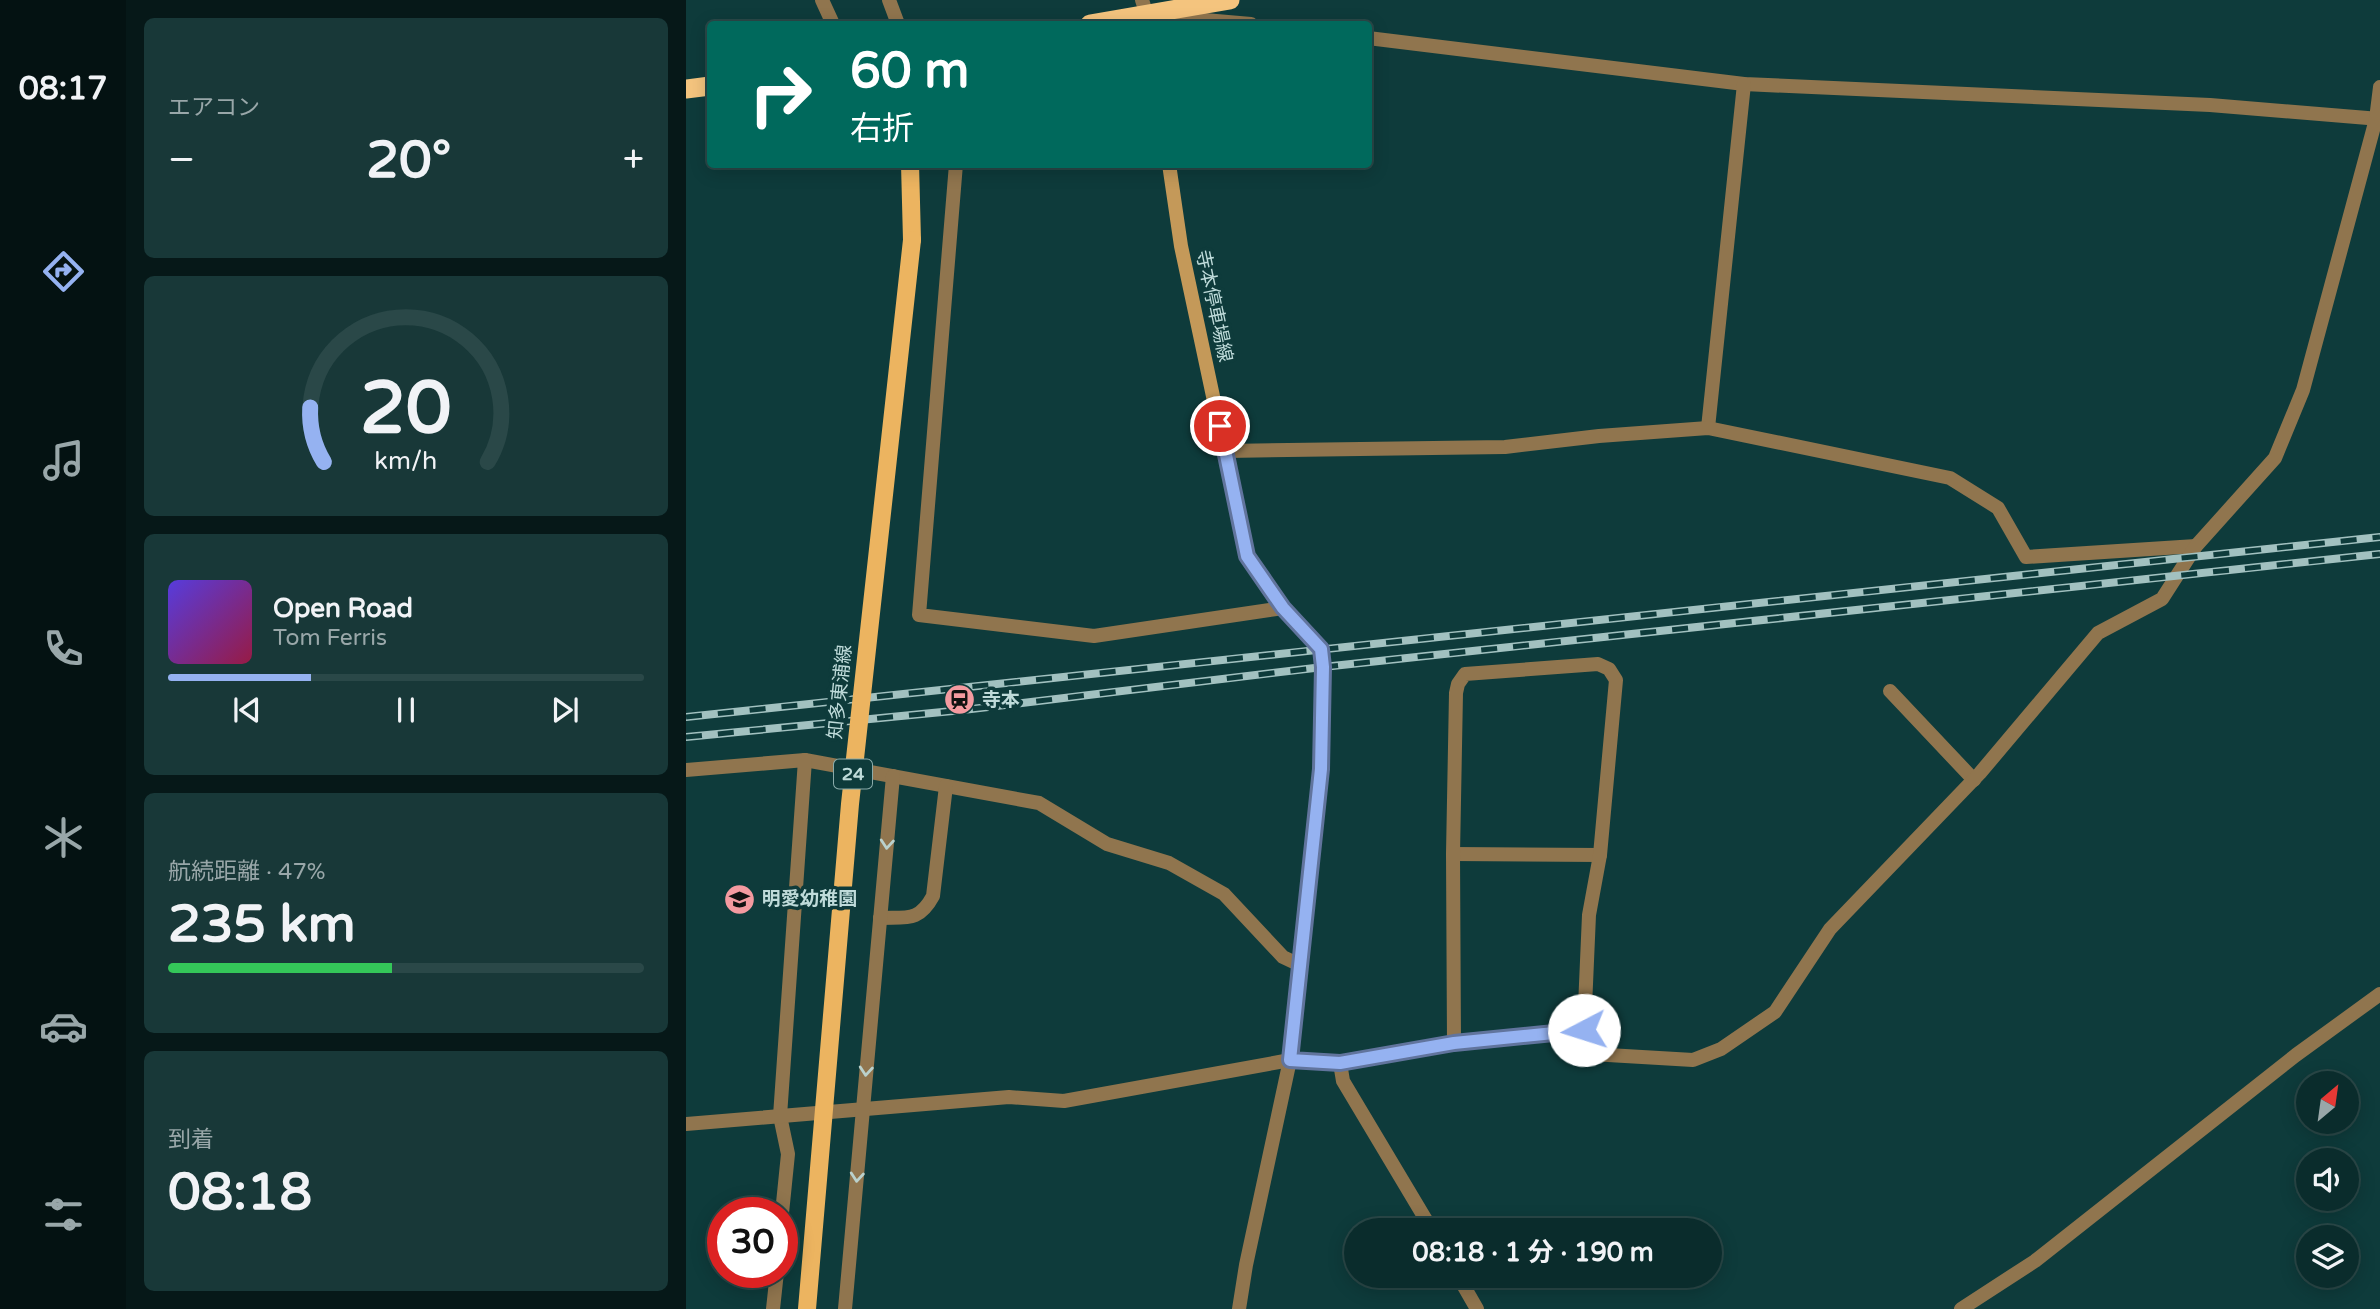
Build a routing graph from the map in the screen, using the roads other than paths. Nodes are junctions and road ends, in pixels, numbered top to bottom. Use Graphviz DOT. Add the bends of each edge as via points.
graph roads {
  1 [pos="822,0"];
  2 [pos="889,0"];
  3 [pos="1230,0"];
  4 [pos="1146,13"];
  5 [pos="832,21"];
  6 [pos="897,21"];
  7 [pos="1105,21"];
  8 [pos="1222,21"];
  9 [pos="1372,38"];
  10 [pos="1744,84"];
  11 [pos="707,86"];
  12 [pos="2380,87"];
  13 [pos="686,89"];
  14 [pos="2378,119"];
  15 [pos="911,168"];
  16 [pos="956,168"];
  17 [pos="1170,168"];
  18 [pos="1708,428"];
  19 [pos="1226,451"];
  20 [pos="2196,546"];
  21 [pos="1283,608"];
  22 [pos="1890,691"];
  23 [pos="806,760"];
  24 [pos="686,769"];
  25 [pos="892,776"];
  26 [pos="1974,780"];
  27 [pos="946,786"];
  28 [pos="1453,854"];
  29 [pos="1600,855"];
  30 [pos="880,918"];
  31 [pos="1300,965"];
  32 [pos="2380,994"];
  33 [pos="1584,1030"];
  34 [pos="1454,1043"];
  35 [pos="1290,1060"];
  36 [pos="1340,1063"];
  37 [pos="863,1109"];
  38 [pos="780,1116"];
  39 [pos="686,1124"];
  40 [pos="784,1197"];
  41 [pos="1425,1218"];
  42 [pos="775,1288"];
  43 [pos="1465,1288"];
  44 [pos="773,1309"];
  45 [pos="807,1309"];
  46 [pos="845,1309"];
  47 [pos="1239,1309"];
  48 [pos="1478,1309"];
  49 [pos="1961,1309"];
  1 -- 5 [label="street"];
  2 -- 6 [label="street"];
  3 -- 4 [label="highway"];
  4 -- 7 [label="highway"];
  4 -- 8 [label="street"];
  9 -- 10 [label="street"];
  10 -- 14 [label="street" via="2210,105"];
  10 -- 18 [label="street"];
  11 -- 13 [label="highway"];
  12 -- 14 [label="street"];
  14 -- 20 [label="street" via="2303,390 2280,447"];
  15 -- 45 [label="main road, 知多東浦線 / 24, bridge" via="912,240 850,804"];
  16 -- 21 [label="street" via="919,615 1094,636"];
  17 -- 19 [label="main road, 寺本停車場線" via="1181,246"];
  18 -- 19 [label="street" via="1505,447"];
  18 -- 20 [label="street" via="1950,478 1998,508 2026,557"];
  19 -- 21 [label="main road, 寺本停車場線" via="1247,556"];
  20 -- 26 [label="street" via="2162,599 2098,633"];
  21 -- 31 [label="street" via="1321,649 1323,667 1321,769"];
  22 -- 26 [label="street"];
  23 -- 24 [label="street"];
  23 -- 25 [label="street"];
  23 -- 38 [label="street"];
  25 -- 27 [label="street"];
  25 -- 30 [label="street, one-way"];
  26 -- 33 [label="street" via="1830,929 1775,1012 1721,1049 1693,1060 1591,1054"];
  27 -- 30 [label="street" via="933,896 925,910 911,917"];
  27 -- 31 [label="street" via="1039,803 1107,845 1169,863 1224,894 1283,957"];
  28 -- 29 [label="street"];
  28 -- 29 [label="street" via="1456,693 1465,674 1598,664 1609,669 1616,680"];
  28 -- 34 [label="street"];
  29 -- 33 [label="street" via="1589,915"];
  30 -- 37 [label="street, one-way"];
  31 -- 35 [label="street"];
  32 -- 49 [label="street" via="2035,1262"];
  33 -- 34 [label="street"];
  34 -- 36 [label="street"];
  35 -- 36 [label="street"];
  35 -- 37 [label="street" via="1064,1101 1009,1097"];
  35 -- 47 [label="street"];
  36 -- 41 [label="street" via="1343,1081"];
  37 -- 38 [label="street"];
  37 -- 46 [label="street, one-way"];
  38 -- 39 [label="street"];
  38 -- 40 [label="street" via="788,1154"];
  42 -- 44 [label="street"];
  43 -- 48 [label="street"];
}
